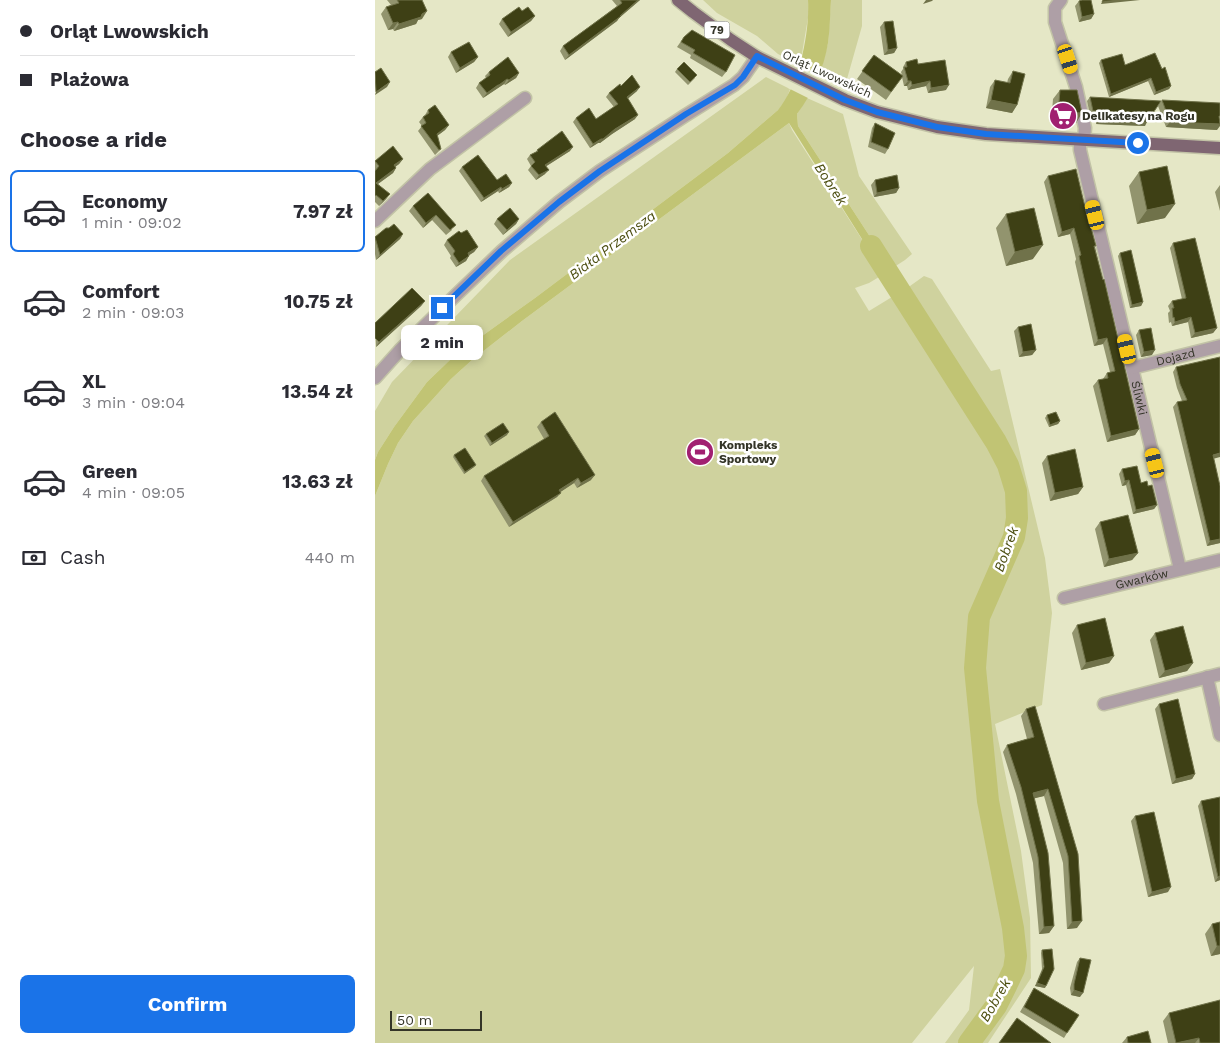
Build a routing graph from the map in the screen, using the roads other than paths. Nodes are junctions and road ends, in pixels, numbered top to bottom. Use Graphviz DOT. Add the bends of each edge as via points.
graph roads {
  1 [pos="678,0"];
  2 [pos="1061,0"];
  3 [pos="757,56"];
  4 [pos="525,98"];
  5 [pos="1082,140"];
  6 [pos="1220,148"];
  7 [pos="375,221"];
  8 [pos="1220,346"];
  9 [pos="1132,368"];
  10 [pos="375,378"];
  11 [pos="1220,560"];
  12 [pos="1181,569"];
  13 [pos="1063,598"];
  14 [pos="1220,674"];
  15 [pos="1207,677"];
  16 [pos="1104,704"];
  17 [pos="1220,735"];
  1 -- 3 [label="main road, Orląt Lwowskich / 79"];
  2 -- 5 [label="street, Śliwki" via="1055,8 1055,22 1076,87 1085,128"];
  3 -- 5 [label="main road, Orląt Lwowskich / 79" via="845,100 877,112 937,127 986,134"];
  3 -- 10 [label="street" via="735,85 600,171 559,202 501,251"];
  4 -- 7 [label="street" via="430,170"];
  5 -- 6 [label="main road, Orląt Lwowskich / 79"];
  5 -- 9 [label="street, Śliwki" via="1080,150"];
  8 -- 9 [label="street, Dojazd"];
  9 -- 12 [label="street, Śliwki"];
  11 -- 12 [label="street, Gwarków"];
  12 -- 13 [label="street, Gwarków"];
  14 -- 15 [label="street"];
  15 -- 16 [label="street"];
  15 -- 17 [label="street"];
}
